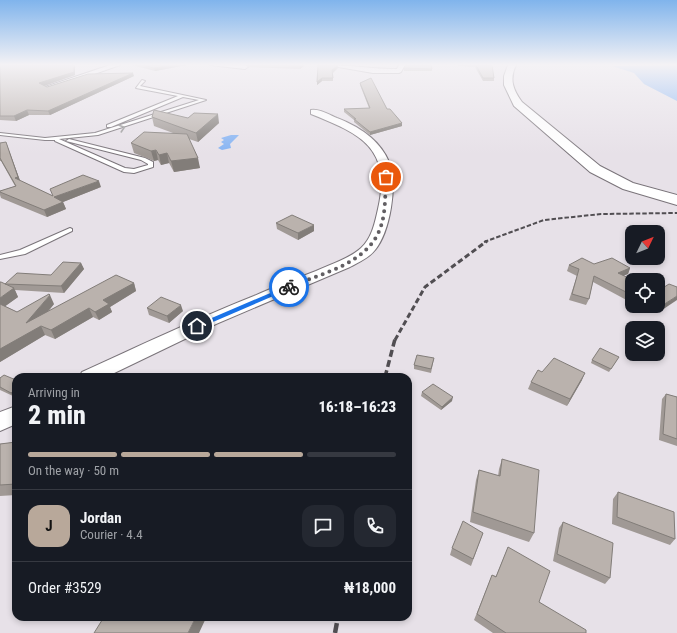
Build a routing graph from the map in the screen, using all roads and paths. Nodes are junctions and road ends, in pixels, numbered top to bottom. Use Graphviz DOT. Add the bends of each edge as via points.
graph roads {
  1 [pos="176,95"];
  2 [pos="511,95"];
  3 [pos="184,96"];
  4 [pos="314,112"];
  5 [pos="0,131"];
  6 [pos="0,134"];
  7 [pos="54,138"];
  8 [pos="62,138"];
  9 [pos="677,200"];
  10 [pos="70,230"];
  11 [pos="0,256"];
  12 [pos="97,373"];
  13 [pos="12,416"];
  14 [pos="0,422"];
  1 -- 3 [label="lane"];
  2 -- 9 [label="main road" via="518,104 595,169 628,186"];
  3 -- 5 [label="lane" via="92,131 50,135"];
  8 -- 3 [label="lane, one-way" via="112,131 204,100"];
  4 -- 12 [label="street" via="349,126 361,134 370,141 384,163 386,177 381,226 371,246 345,264 210,320"];
  6 -- 7 [label="lane"];
  7 -- 8 [label="lane"];
  7 -- 8 [label="lane" via="124,170 134,171 151,166 151,163 143,160"];
  10 -- 11 [label="lane" via="22,252"];
  13 -- 14 [label="street"];
}
